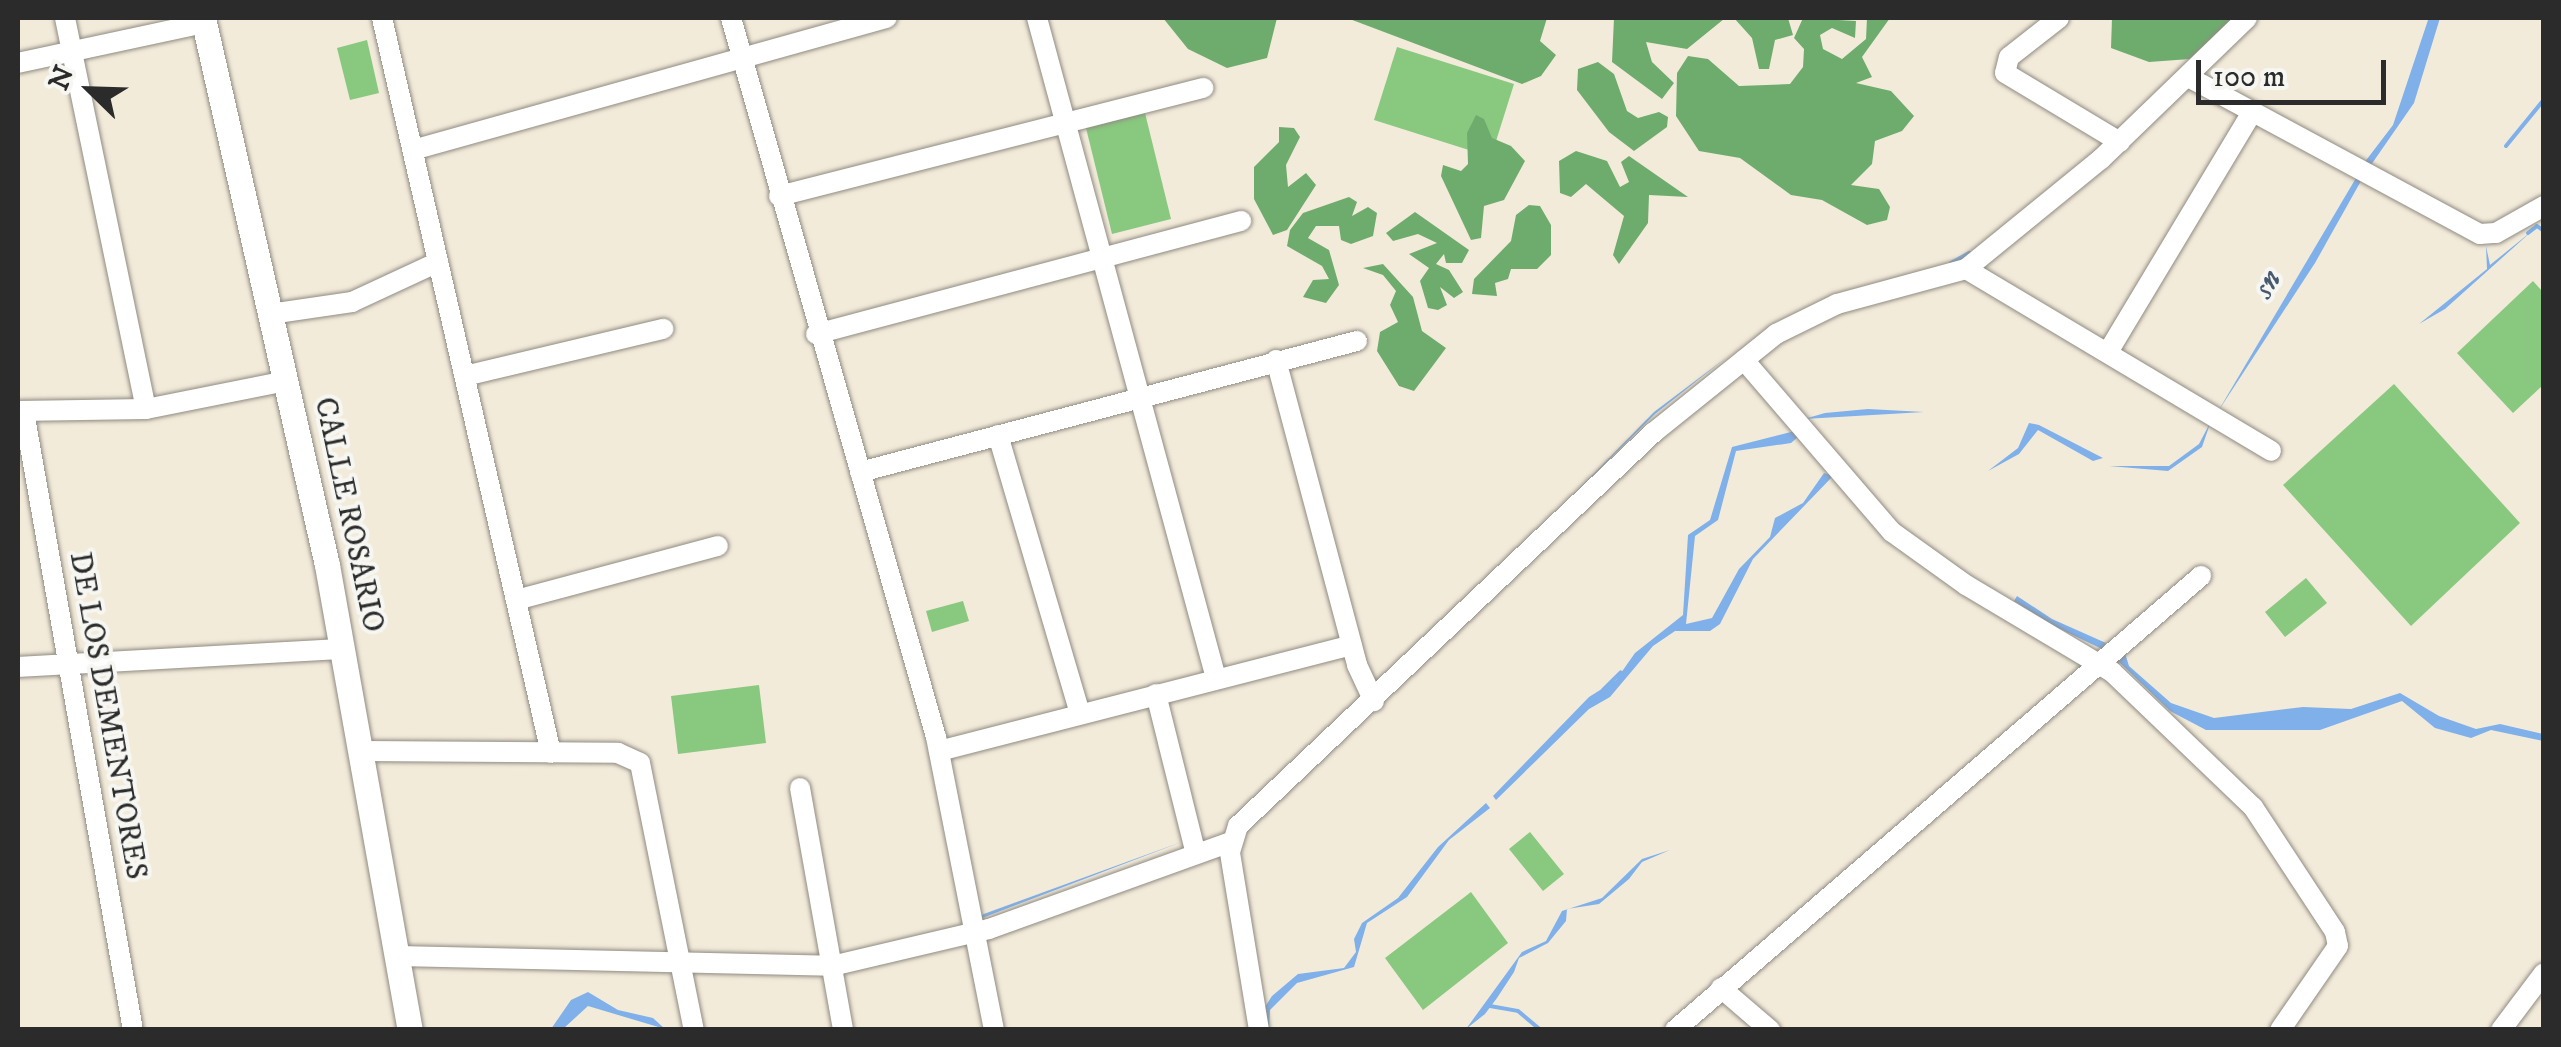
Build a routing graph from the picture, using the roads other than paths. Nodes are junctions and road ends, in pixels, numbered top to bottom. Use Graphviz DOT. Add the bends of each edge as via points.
graph roads {
  1 [pos="64,18"];
  2 [pos="382,18"];
  3 [pos="731,18"];
  4 [pos="887,18"];
  5 [pos="1037,18"];
  6 [pos="2059,18"];
  7 [pos="2247,18"];
  8 [pos="203,20"];
  9 [pos="73,52"];
  10 [pos="742,58"];
  11 [pos="18,63"];
  12 [pos="2190,78"];
  13 [pos="1203,88"];
  14 [pos="2252,112"];
  15 [pos="1065,119"];
  16 [pos="2120,142"];
  17 [pos="412,150"];
  18 [pos="779,196"];
  19 [pos="2542,209"];
  20 [pos="1242,222"];
  21 [pos="1103,260"];
  22 [pos="438,262"];
  23 [pos="1966,269"];
  24 [pos="270,314"];
  25 [pos="663,329"];
  26 [pos="816,334"];
  27 [pos="1358,342"];
  28 [pos="2108,352"];
  29 [pos="1276,360"];
  30 [pos="1744,360"];
  31 [pos="465,376"];
  32 [pos="286,381"];
  33 [pos="1140,396"];
  34 [pos="146,409"];
  35 [pos="21,412"];
  36 [pos="998,435"];
  37 [pos="2271,451"];
  38 [pos="860,472"];
  39 [pos="718,546"];
  40 [pos="2202,576"];
  41 [pos="516,600"];
  42 [pos="1352,644"];
  43 [pos="344,649"];
  44 [pos="2109,653"];
  45 [pos="66,662"];
  46 [pos="18,666"];
  47 [pos="1216,678"];
  48 [pos="1156,694"];
  49 [pos="1374,701"];
  50 [pos="1080,714"];
  51 [pos="362,751"];
  52 [pos="939,751"];
  53 [pos="551,753"];
  54 [pos="800,788"];
  55 [pos="1230,842"];
  56 [pos="1195,850"];
  57 [pos="976,933"];
  58 [pos="398,956"];
  59 [pos="684,964"];
  60 [pos="832,966"];
  61 [pos="2544,973"];
  62 [pos="1721,988"];
  63 [pos="133,1030"];
  64 [pos="410,1030"];
  65 [pos="694,1030"];
  66 [pos="844,1030"];
  67 [pos="994,1030"];
  68 [pos="1259,1030"];
  69 [pos="1675,1030"];
  70 [pos="1770,1030"];
  71 [pos="2280,1030"];
  72 [pos="2501,1030"];
  1 -- 9 [label="street"];
  2 -- 17 [label="street"];
  3 -- 10 [label="street"];
  4 -- 10 [label="street"];
  5 -- 15 [label="street"];
  6 -- 16 [label="street" via="2009,57 2006,73"];
  7 -- 12 [label="street"];
  8 -- 9 [label="street"];
  8 -- 24 [label="main road, CALLE ROSARIO"];
  9 -- 11 [label="street"];
  9 -- 34 [label="street"];
  10 -- 17 [label="street"];
  10 -- 18 [label="street"];
  12 -- 14 [label="street"];
  12 -- 16 [label="street"];
  13 -- 15 [label="street"];
  14 -- 19 [label="street" via="2480,234 2496,233"];
  14 -- 28 [label="street"];
  15 -- 18 [label="street"];
  15 -- 21 [label="street"];
  16 -- 23 [label="street"];
  17 -- 22 [label="street"];
  18 -- 26 [label="street"];
  20 -- 21 [label="street"];
  21 -- 26 [label="street"];
  21 -- 33 [label="street"];
  22 -- 24 [label="street" via="352,302"];
  22 -- 31 [label="street"];
  23 -- 28 [label="street"];
  23 -- 30 [label="street" via="1811,314"];
  24 -- 32 [label="main road, CALLE ROSARIO"];
  25 -- 31 [label="street"];
  26 -- 38 [label="street"];
  27 -- 29 [label="street"];
  28 -- 37 [label="street"];
  29 -- 33 [label="street"];
  29 -- 42 [label="street"];
  30 -- 44 [label="street" via="1914,549"];
  30 -- 49 [label="street" via="1653,433"];
  31 -- 41 [label="street"];
  32 -- 34 [label="street"];
  32 -- 43 [label="main road, CALLE ROSARIO"];
  33 -- 36 [label="street"];
  33 -- 47 [label="street"];
  34 -- 35 [label="street"];
  35 -- 45 [label="street, DE LOS DEMENTORES"];
  36 -- 38 [label="street"];
  36 -- 50 [label="street"];
  38 -- 52 [label="street"];
  39 -- 41 [label="street"];
  40 -- 44 [label="street"];
  41 -- 53 [label="street"];
  42 -- 47 [label="street"];
  42 -- 49 [label="street"];
  43 -- 45 [label="street"];
  43 -- 51 [label="main road, CALLE ROSARIO"];
  44 -- 62 [label="street"];
  44 -- 71 [label="street" via="2253,807 2335,932 2334,959"];
  45 -- 46 [label="street"];
  45 -- 63 [label="street, DE LOS DEMENTORES"];
  47 -- 48 [label="street"];
  48 -- 50 [label="street"];
  48 -- 56 [label="street"];
  49 -- 55 [label="street" via="1238,826"];
  50 -- 52 [label="street"];
  51 -- 53 [label="street"];
  51 -- 58 [label="main road, CALLE ROSARIO"];
  52 -- 57 [label="street"];
  53 -- 59 [label="street" via="618,753 644,770"];
  54 -- 60 [label="street"];
  55 -- 56 [label="street"];
  55 -- 68 [label="street"];
  56 -- 57 [label="street"];
  57 -- 60 [label="street"];
  57 -- 67 [label="street"];
  58 -- 59 [label="street"];
  58 -- 64 [label="main road, CALLE ROSARIO"];
  59 -- 60 [label="street"];
  59 -- 65 [label="street"];
  60 -- 66 [label="street"];
  61 -- 72 [label="street"];
  62 -- 69 [label="street"];
  62 -- 70 [label="street"];
}
